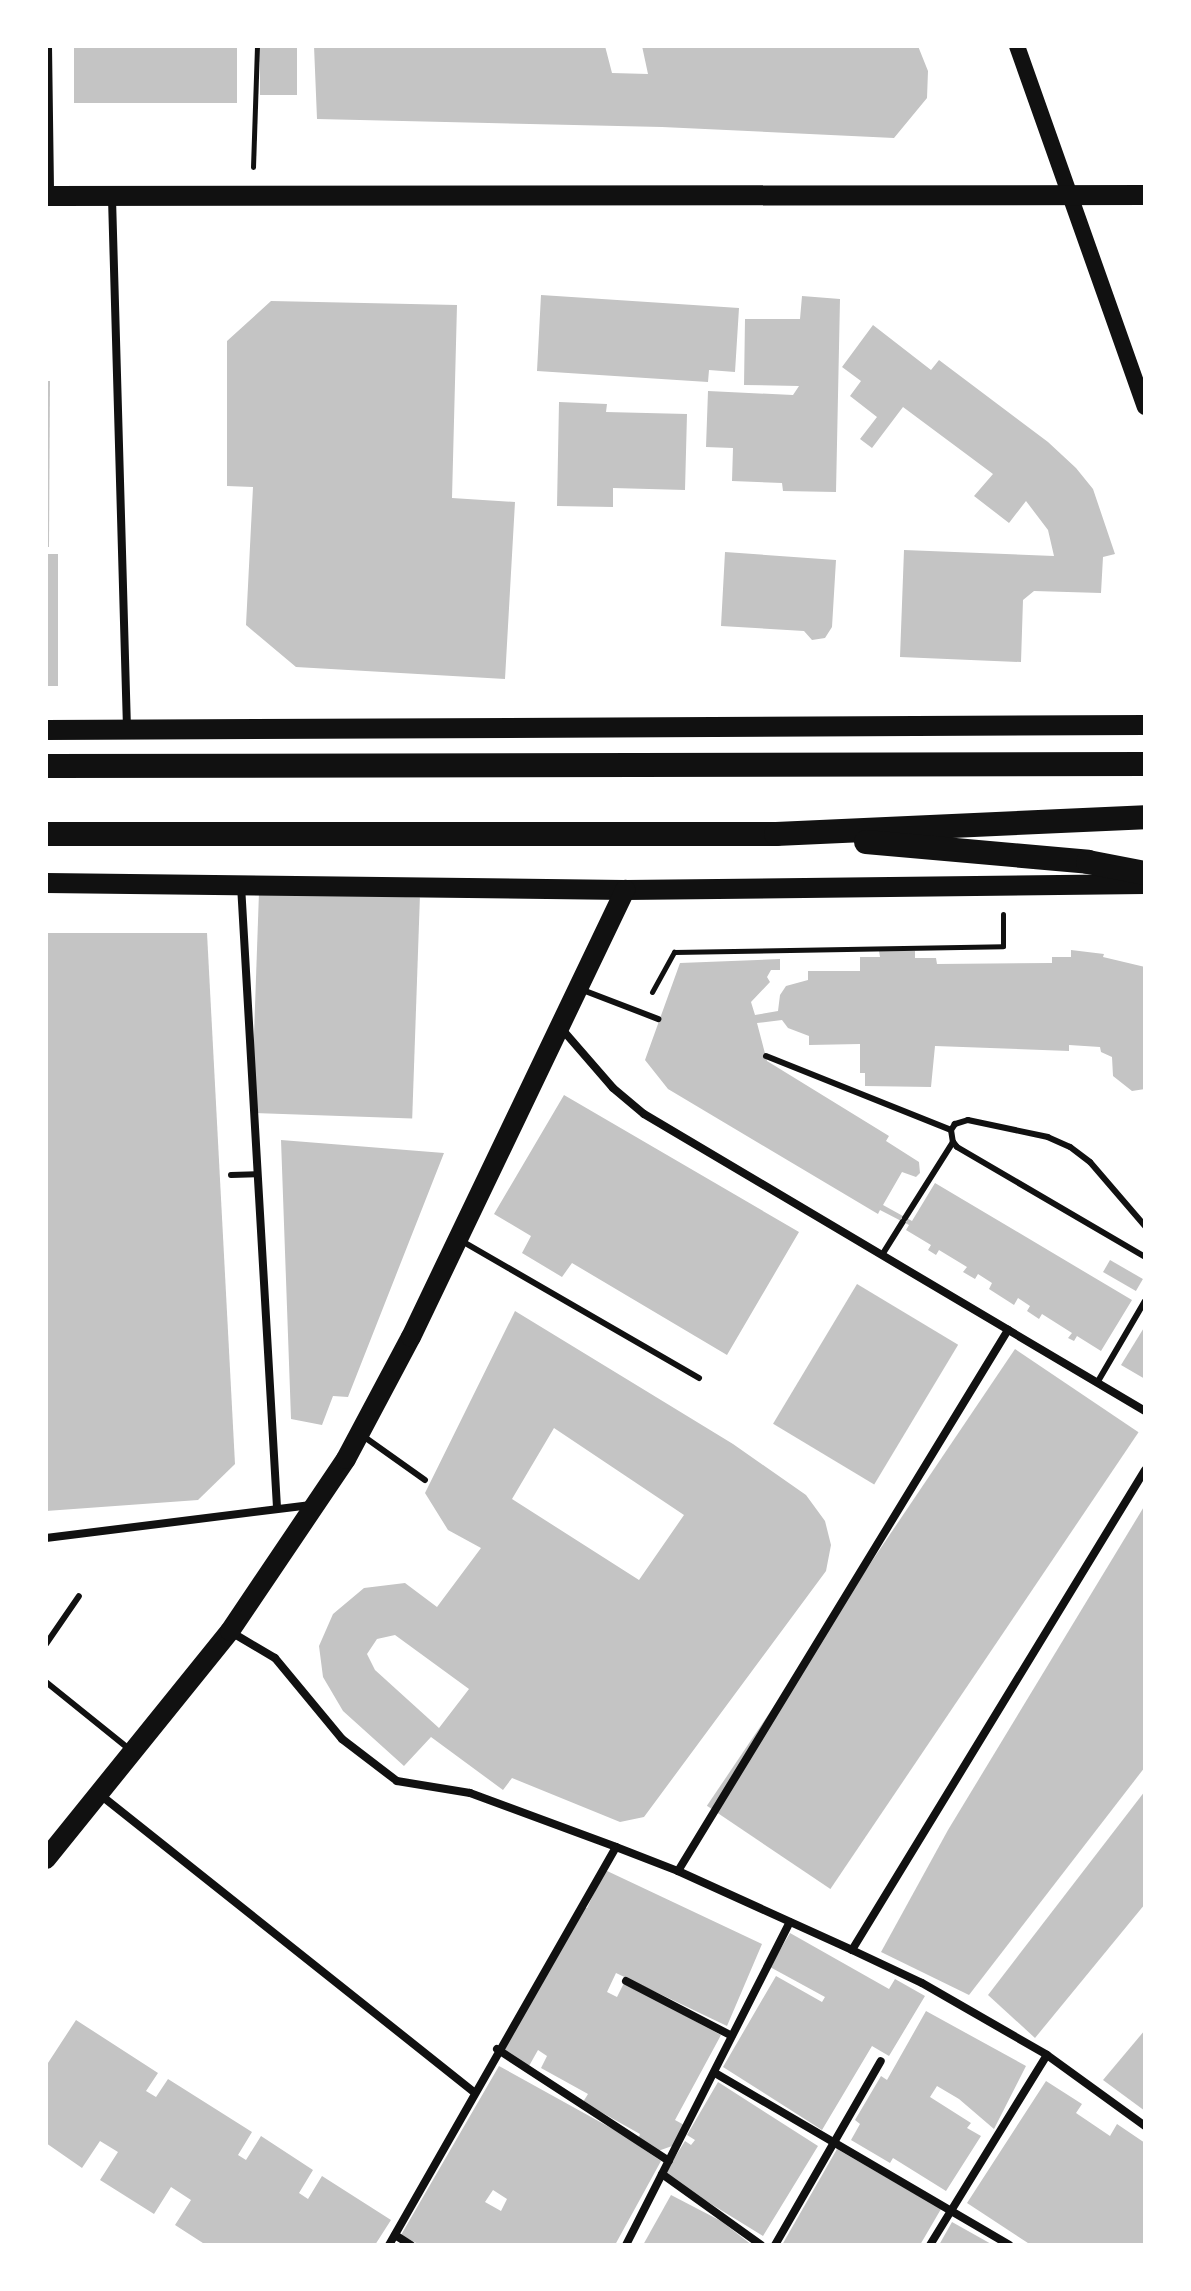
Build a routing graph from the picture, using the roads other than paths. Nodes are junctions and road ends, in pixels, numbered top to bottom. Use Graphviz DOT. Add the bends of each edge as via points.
graph roads {
  1 [pos="48,46"];
  2 [pos="1017,46"];
  3 [pos="1069,193"];
  4 [pos="1145,195"];
  5 [pos="48,196"];
  6 [pos="112,198"];
  7 [pos="1145,407"];
  8 [pos="1145,725"];
  9 [pos="127,729"];
  10 [pos="46,730"];
  11 [pos="1145,764"];
  12 [pos="46,766"];
  13 [pos="1145,817"];
  14 [pos="46,834"];
  15 [pos="776,834"];
  16 [pos="1145,873"];
  17 [pos="46,883"];
  18 [pos="241,883"];
  19 [pos="1145,884"];
  20 [pos="625,890"];
  21 [pos="577,987"];
  22 [pos="658,1019"];
  23 [pos="560,1027"];
  24 [pos="766,1056"];
  25 [pos="951,1130"];
  26 [pos="953,1142"];
  27 [pos="258,1174"];
  28 [pos="231,1175"];
  29 [pos="1145,1226"];
  30 [pos="457,1239"];
  31 [pos="882,1255"];
  32 [pos="1145,1257"];
  33 [pos="1145,1301"];
  34 [pos="1008,1330"];
  35 [pos="699,1378"];
  36 [pos="1097,1383"];
  37 [pos="1145,1411"];
  38 [pos="359,1433"];
  39 [pos="1145,1470"];
  40 [pos="425,1480"];
  41 [pos="316,1504"];
  42 [pos="277,1507"];
  43 [pos="46,1538"];
  44 [pos="79,1596"];
  45 [pos="230,1631"];
  46 [pos="46,1644"];
  47 [pos="46,1682"];
  48 [pos="132,1751"];
  49 [pos="98,1793"];
  50 [pos="616,1847"];
  51 [pos="46,1859"];
  52 [pos="678,1871"];
  53 [pos="790,1922"];
  54 [pos="852,1950"];
  55 [pos="626,1981"];
  56 [pos="732,2036"];
  57 [pos="497,2049"];
  58 [pos="1047,2055"];
  59 [pos="881,2061"];
  60 [pos="715,2073"];
  61 [pos="474,2092"];
  62 [pos="1145,2126"];
  63 [pos="833,2142"];
  64 [pos="669,2161"];
  65 [pos="662,2174"];
  66 [pos="949,2208"];
  67 [pos="395,2235"];
  68 [pos="389,2245"];
  69 [pos="411,2245"];
  70 [pos="626,2245"];
  71 [pos="761,2245"];
  72 [pos="775,2245"];
  73 [pos="930,2245"];
  74 [pos="1009,2245"];
  1 -- 5 [label="street"];
  2 -- 3 [label="main road"];
  3 -- 4 [label="main road"];
  3 -- 6 [label="main road"];
  3 -- 7 [label="main road"];
  5 -- 6 [label="main road"];
  6 -- 9 [label="street"];
  8 -- 9 [label="main road"];
  9 -- 10 [label="main road"];
  11 -- 12 [label="highway"];
  13 -- 15 [label="highway"];
  14 -- 15 [label="highway"];
  15 -- 16 [label="highway" via="1088,862"];
  17 -- 18 [label="main road"];
  18 -- 20 [label="main road"];
  18 -- 27 [label="street"];
  19 -- 20 [label="main road"];
  20 -- 21 [label="main road"];
  21 -- 22 [label="lane"];
  21 -- 23 [label="main road"];
  23 -- 30 [label="main road"];
  23 -- 31 [label="street" via="613,1088 644,1114"];
  24 -- 25 [label="lane"];
  25 -- 26 [label="lane"];
  25 -- 29 [label="lane" via="968,1120 1048,1137 1070,1147 1090,1162"];
  26 -- 31 [label="lane"];
  26 -- 32 [label="lane"];
  27 -- 28 [label="lane"];
  27 -- 42 [label="street"];
  30 -- 35 [label="lane"];
  30 -- 38 [label="main road"];
  31 -- 34 [label="street"];
  33 -- 36 [label="lane"];
  34 -- 36 [label="street"];
  34 -- 52 [label="street"];
  36 -- 37 [label="street"];
  38 -- 40 [label="lane"];
  38 -- 41 [label="main road"];
  39 -- 54 [label="street"];
  41 -- 42 [label="street"];
  41 -- 45 [label="main road"];
  42 -- 43 [label="street"];
  44 -- 46 [label="lane"];
  45 -- 48 [label="main road"];
  45 -- 50 [label="street" via="275,1658 342,1739 397,1781 470,1793"];
  47 -- 48 [label="lane"];
  48 -- 49 [label="main road"];
  49 -- 51 [label="main road"];
  49 -- 61 [label="street"];
  50 -- 52 [label="street"];
  50 -- 57 [label="street"];
  52 -- 53 [label="street"];
  53 -- 54 [label="street"];
  53 -- 56 [label="street"];
  54 -- 58 [label="street" via="922,1983"];
  55 -- 56 [label="street"];
  56 -- 60 [label="street"];
  57 -- 61 [label="street"];
  57 -- 64 [label="street"];
  58 -- 62 [label="street"];
  58 -- 66 [label="street"];
  59 -- 63 [label="street"];
  60 -- 63 [label="street"];
  60 -- 64 [label="street"];
  61 -- 67 [label="street"];
  63 -- 66 [label="street"];
  63 -- 72 [label="street"];
  64 -- 65 [label="street"];
  65 -- 70 [label="street"];
  65 -- 71 [label="street"];
  66 -- 73 [label="street"];
  66 -- 74 [label="street"];
  67 -- 68 [label="street"];
  67 -- 69 [label="street"];
}
